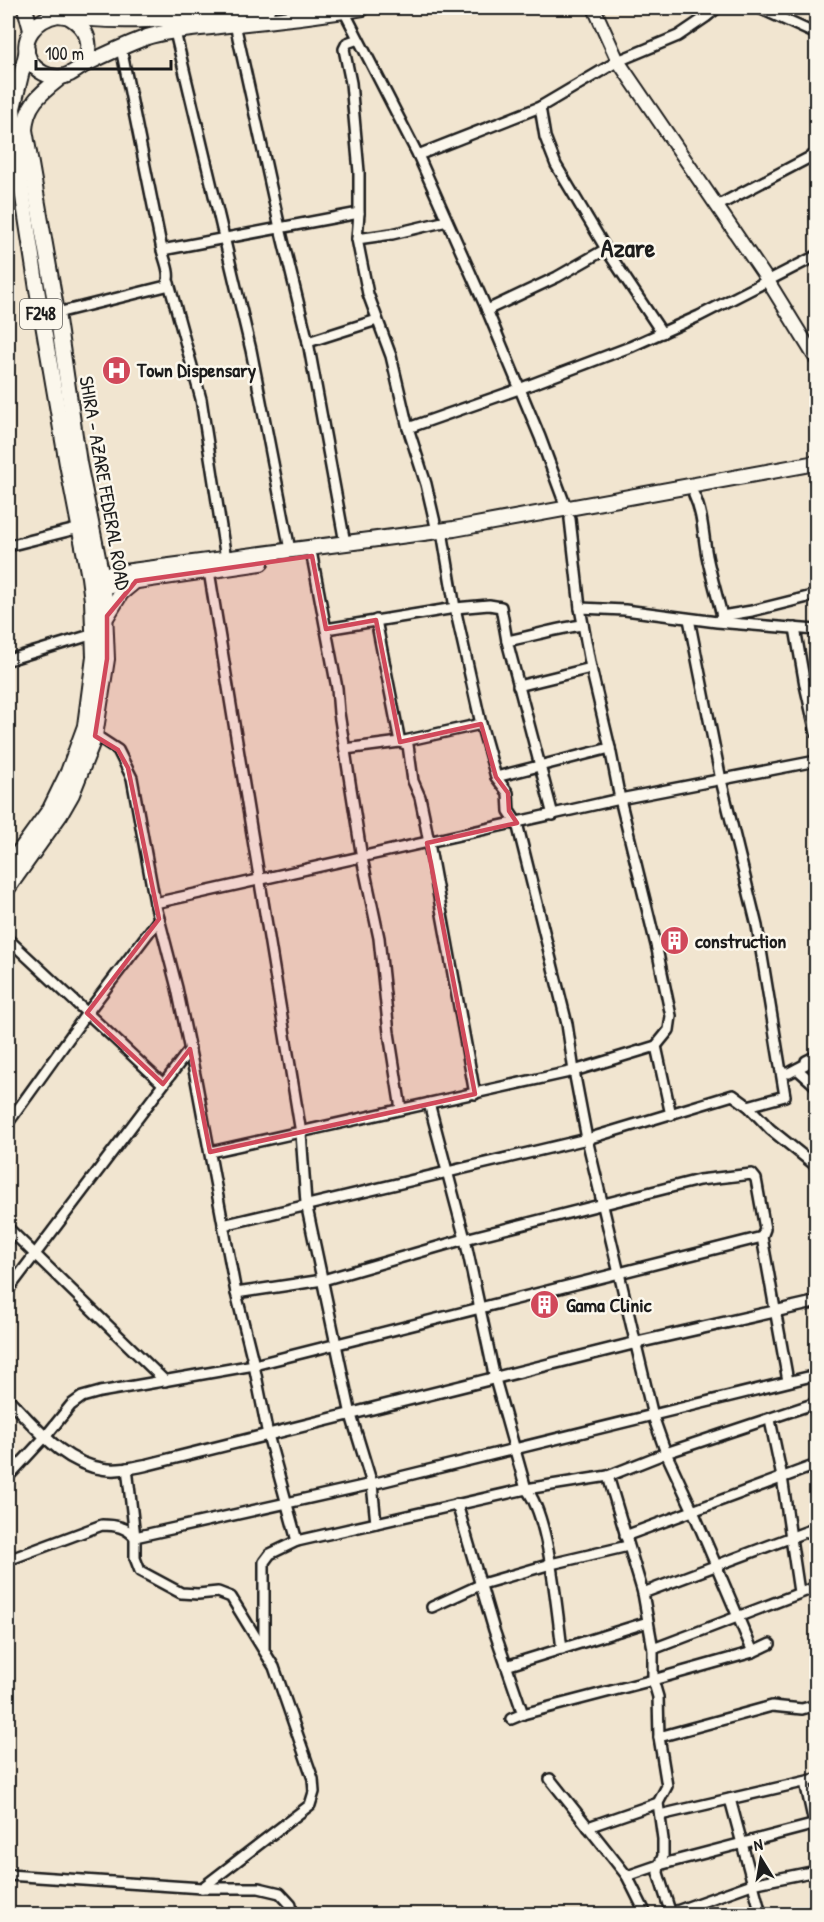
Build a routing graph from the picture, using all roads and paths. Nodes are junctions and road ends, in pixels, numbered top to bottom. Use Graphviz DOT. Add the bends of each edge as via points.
graph roads {
  1 [pos="25,8"];
  2 [pos="268,8"];
  3 [pos="363,8"];
  4 [pos="594,8"];
  5 [pos="717,8"];
  6 [pos="759,8"];
  7 [pos="343,9"];
  8 [pos="212,11"];
  9 [pos="59,13"];
  10 [pos="235,24"];
  11 [pos="31,30"];
  12 [pos="175,32"];
  13 [pos="816,34"];
  14 [pos="358,39"];
  15 [pos="121,48"];
  16 [pos="27,50"];
  17 [pos="618,61"];
  18 [pos="82,66"];
  19 [pos="60,78"];
  20 [pos="540,107"];
  21 [pos="10,121"];
  22 [pos="816,154"];
  23 [pos="418,155"];
  24 [pos="717,206"];
  25 [pos="359,213"];
  26 [pos="447,221"];
  27 [pos="280,228"];
  28 [pos="224,238"];
  29 [pos="357,239"];
  30 [pos="44,246"];
  31 [pos="606,249"];
  32 [pos="162,250"];
  33 [pos="30,251"];
  34 [pos="816,256"];
  35 [pos="768,281"];
  36 [pos="169,283"];
  37 [pos="487,310"];
  38 [pos="57,313"];
  39 [pos="377,320"];
  40 [pos="662,333"];
  41 [pos="308,342"];
  42 [pos="816,359"];
  43 [pos="519,389"];
  44 [pos="408,428"];
  45 [pos="816,463"];
  46 [pos="816,472"];
  47 [pos="694,495"];
  48 [pos="568,514"];
  49 [pos="80,528"];
  50 [pos="440,534"];
  51 [pos="345,543"];
  52 [pos="8,546"];
  53 [pos="97,548"];
  54 [pos="290,550"];
  55 [pos="312,556"];
  56 [pos="226,559"];
  57 [pos="209,571"];
  58 [pos="134,576"];
  59 [pos="97,582"];
  60 [pos="816,594"];
  61 [pos="455,608"];
  62 [pos="580,608"];
  63 [pos="107,616"];
  64 [pos="689,619"];
  65 [pos="720,619"];
  66 [pos="376,620"];
  67 [pos="583,625"];
  68 [pos="795,628"];
  69 [pos="326,629"];
  70 [pos="816,630"];
  71 [pos="94,634"];
  72 [pos="507,641"];
  73 [pos="8,660"];
  74 [pos="591,668"];
  75 [pos="518,686"];
  76 [pos="481,724"];
  77 [pos="90,731"];
  78 [pos="816,733"];
  79 [pos="400,741"];
  80 [pos="610,748"];
  81 [pos="345,749"];
  82 [pos="816,761"];
  83 [pos="539,765"];
  84 [pos="496,777"];
  85 [pos="721,780"];
  86 [pos="620,799"];
  87 [pos="553,815"];
  88 [pos="517,823"];
  89 [pos="427,843"];
  90 [pos="362,858"];
  91 [pos="8,867"];
  92 [pos="259,880"];
  93 [pos="8,888"];
  94 [pos="155,903"];
  95 [pos="159,919"];
  96 [pos="8,939"];
  97 [pos="87,1013"];
  98 [pos="656,1047"];
  99 [pos="190,1049"];
  100 [pos="816,1056"];
  101 [pos="797,1069"];
  102 [pos="573,1071"];
  103 [pos="782,1073"];
  104 [pos="163,1084"];
  105 [pos="816,1086"];
  106 [pos="475,1094"];
  107 [pos="429,1103"];
  108 [pos="748,1106"];
  109 [pos="401,1109"];
  110 [pos="671,1115"];
  111 [pos="8,1123"];
  112 [pos="301,1133"];
  113 [pos="587,1139"];
  114 [pos="210,1152"];
  115 [pos="816,1166"];
  116 [pos="446,1171"];
  117 [pos="306,1203"];
  118 [pos="603,1205"];
  119 [pos="223,1225"];
  120 [pos="8,1228"];
  121 [pos="762,1237"];
  122 [pos="465,1239"];
  123 [pos="35,1254"];
  124 [pos="618,1274"];
  125 [pos="323,1280"];
  126 [pos="8,1290"];
  127 [pos="236,1293"];
  128 [pos="816,1302"];
  129 [pos="480,1309"];
  130 [pos="777,1311"];
  131 [pos="635,1342"];
  132 [pos="337,1345"];
  133 [pos="254,1365"];
  134 [pos="816,1375"];
  135 [pos="495,1379"];
  136 [pos="165,1381"];
  137 [pos="789,1381"];
  138 [pos="8,1399"];
  139 [pos="816,1403"];
  140 [pos="351,1415"];
  141 [pos="653,1416"];
  142 [pos="770,1420"];
  143 [pos="268,1435"];
  144 [pos="46,1436"];
  145 [pos="515,1449"];
  146 [pos="666,1453"];
  147 [pos="816,1465"];
  148 [pos="127,1468"];
  149 [pos="608,1476"];
  150 [pos="8,1477"];
  151 [pos="782,1477"];
  152 [pos="372,1484"];
  153 [pos="526,1489"];
  154 [pos="288,1502"];
  155 [pos="457,1504"];
  156 [pos="693,1511"];
  157 [pos="376,1523"];
  158 [pos="816,1528"];
  159 [pos="625,1536"];
  160 [pos="135,1537"];
  161 [pos="791,1538"];
  162 [pos="297,1540"];
  163 [pos="628,1546"];
  164 [pos="8,1560"];
  165 [pos="551,1564"];
  166 [pos="716,1567"];
  167 [pos="482,1584"];
  168 [pos="816,1587"];
  169 [pos="800,1592"];
  170 [pos="643,1593"];
  171 [pos="432,1607"];
  172 [pos="738,1617"];
  173 [pos="648,1622"];
  174 [pos="770,1644"];
  175 [pos="562,1649"];
  176 [pos="653,1649"];
  177 [pos="264,1650"];
  178 [pos="753,1652"];
  179 [pos="506,1666"];
  180 [pos="653,1680"];
  181 [pos="816,1705"];
  182 [pos="523,1714"];
  183 [pos="511,1719"];
  184 [pos="659,1737"];
  185 [pos="550,1779"];
  186 [pos="816,1779"];
  187 [pos="805,1782"];
  188 [pos="730,1799"];
  189 [pos="658,1803"];
  190 [pos="660,1815"];
  191 [pos="588,1827"];
  192 [pos="816,1827"];
  193 [pos="741,1843"];
  194 [pos="658,1865"];
  195 [pos="816,1871"];
  196 [pos="8,1875"];
  197 [pos="627,1876"];
  198 [pos="753,1884"];
  199 [pos="202,1888"];
  200 [pos="291,1914"];
  201 [pos="646,1914"];
  202 [pos="671,1914"];
  203 [pos="761,1914"];
  1 -- 11 [label="main road"];
  2 -- 8 [label="main road"];
  3 -- 7 [label="main road"];
  4 -- 17 [label="main road"];
  5 -- 17 [label="street" via="678,36"];
  6 -- 13 [label="street"];
  7 -- 10 [label="main road"];
  7 -- 14 [label="street"];
  8 -- 9 [label="main road" via="184,18 124,20"];
  9 -- 11 [label="main road" via="38,22"];
  9 -- 18 [label="main road" via="79,23 87,33 90,44"];
  10 -- 12 [label="main road"];
  10 -- 27 [label="street"];
  11 -- 16 [label="main road"];
  12 -- 15 [label="main road" via="153,35"];
  12 -- 28 [label="street"];
  14 -- 23 [label="street"];
  14 -- 25 [label="street" via="347,43 344,49 352,94"];
  15 -- 18 [label="main road"];
  15 -- 32 [label="street"];
  16 -- 19 [label="main road" via="38,70"];
  16 -- 21 [label="main road, SHIRA - AZARE FEDERAL ROAD / F248"];
  17 -- 20 [label="street"];
  17 -- 24 [label="main road"];
  18 -- 19 [label="main road"];
  19 -- 30 [label="main road, SHIRA - AZARE FEDERAL ROAD / F248" via="37,96 25,117"];
  20 -- 23 [label="street"];
  20 -- 31 [label="street" via="544,137 556,165"];
  21 -- 33 [label="main road, SHIRA - AZARE FEDERAL ROAD / F248"];
  22 -- 24 [label="street"];
  23 -- 26 [label="street"];
  24 -- 35 [label="main road"];
  25 -- 27 [label="street"];
  25 -- 29 [label="street"];
  26 -- 29 [label="street"];
  26 -- 37 [label="street"];
  27 -- 28 [label="street"];
  27 -- 41 [label="street"];
  28 -- 32 [label="street"];
  28 -- 54 [label="street" via="251,350"];
  29 -- 39 [label="street"];
  30 -- 33 [label="main road"];
  30 -- 38 [label="main road, SHIRA - AZARE FEDERAL ROAD / F248"];
  31 -- 37 [label="street"];
  31 -- 40 [label="street"];
  32 -- 36 [label="street"];
  33 -- 49 [label="main road, SHIRA - AZARE FEDERAL ROAD / F248"];
  34 -- 35 [label="street"];
  35 -- 40 [label="street"];
  35 -- 42 [label="main road"];
  36 -- 38 [label="street"];
  36 -- 56 [label="street" via="201,399"];
  37 -- 43 [label="street"];
  38 -- 53 [label="main road, SHIRA - AZARE FEDERAL ROAD / F248" via="79,463"];
  39 -- 41 [label="street"];
  39 -- 44 [label="street" via="391,356"];
  40 -- 43 [label="street"];
  41 -- 51 [label="street"];
  43 -- 44 [label="street"];
  43 -- 48 [label="street"];
  44 -- 50 [label="street"];
  45 -- 48 [label="main road"];
  46 -- 47 [label="main road"];
  47 -- 48 [label="main road"];
  47 -- 65 [label="street"];
  48 -- 50 [label="main road"];
  48 -- 62 [label="street"];
  49 -- 52 [label="street"];
  49 -- 59 [label="main road, SHIRA - AZARE FEDERAL ROAD / F248"];
  50 -- 51 [label="main road"];
  50 -- 55 [label="main road"];
  50 -- 61 [label="street"];
  51 -- 54 [label="main road"];
  53 -- 58 [label="main road" via="108,563"];
  53 -- 59 [label="main road, SHIRA - AZARE FEDERAL ROAD / F248"];
  54 -- 56 [label="main road"];
  55 -- 57 [label="main road"];
  55 -- 69 [label="street"];
  56 -- 58 [label="main road"];
  57 -- 58 [label="main road"];
  57 -- 92 [label="street"];
  58 -- 59 [label="main road"];
  58 -- 63 [label="main road"];
  59 -- 63 [label="main road, SHIRA - AZARE FEDERAL ROAD / F248"];
  59 -- 71 [label="main road, SHIRA - AZARE FEDERAL ROAD / F248"];
  60 -- 65 [label="street"];
  61 -- 66 [label="street"];
  61 -- 72 [label="street" via="501,607"];
  61 -- 76 [label="street"];
  62 -- 64 [label="street"];
  62 -- 67 [label="street"];
  63 -- 77 [label="main road, SHIRA - AZARE FEDERAL ROAD / F248" via="107,659"];
  64 -- 65 [label="street"];
  64 -- 85 [label="street"];
  65 -- 68 [label="street"];
  66 -- 69 [label="street"];
  66 -- 79 [label="street"];
  67 -- 72 [label="street"];
  67 -- 74 [label="street"];
  68 -- 70 [label="street"];
  68 -- 78 [label="street"];
  69 -- 81 [label="street"];
  71 -- 73 [label="street"];
  71 -- 77 [label="main road, SHIRA - AZARE FEDERAL ROAD / F248"];
  72 -- 75 [label="street"];
  74 -- 75 [label="street"];
  74 -- 80 [label="street"];
  75 -- 83 [label="street"];
  76 -- 79 [label="street"];
  76 -- 84 [label="street"];
  77 -- 91 [label="main road, SHIRA - AZARE FEDERAL ROAD / F248" via="50,809"];
  77 -- 93 [label="main road, SHIRA - AZARE FEDERAL ROAD / F248" via="72,794"];
  77 -- 94 [label="street" via="118,750 128,768"];
  79 -- 81 [label="street"];
  79 -- 89 [label="street" via="408,745"];
  80 -- 83 [label="street"];
  80 -- 86 [label="street"];
  81 -- 90 [label="street"];
  82 -- 85 [label="street"];
  83 -- 84 [label="street"];
  83 -- 87 [label="street"];
  84 -- 88 [label="street" via="508,794 509,811"];
  85 -- 86 [label="street"];
  85 -- 103 [label="street" via="757,926"];
  86 -- 87 [label="street"];
  86 -- 98 [label="street" via="671,1016 669,1030"];
  87 -- 88 [label="street"];
  88 -- 89 [label="street"];
  88 -- 102 [label="street" via="567,1024"];
  89 -- 90 [label="street"];
  89 -- 106 [label="street"];
  90 -- 92 [label="street"];
  90 -- 109 [label="street" via="379,938"];
  92 -- 94 [label="street"];
  92 -- 112 [label="street"];
  94 -- 95 [label="street"];
  95 -- 97 [label="street"];
  95 -- 99 [label="street"];
  96 -- 97 [label="street"];
  97 -- 104 [label="street"];
  97 -- 111 [label="street"];
  98 -- 102 [label="street"];
  98 -- 110 [label="street"];
  99 -- 104 [label="street"];
  99 -- 114 [label="street"];
  100 -- 101 [label="street"];
  101 -- 103 [label="street"];
  101 -- 105 [label="street"];
  102 -- 106 [label="street"];
  102 -- 113 [label="street"];
  103 -- 108 [label="street" via="785,1096"];
  104 -- 123 [label="street"];
  106 -- 107 [label="street"];
  107 -- 109 [label="street"];
  107 -- 116 [label="street"];
  108 -- 110 [label="street" via="733,1095"];
  108 -- 115 [label="street"];
  109 -- 112 [label="street"];
  110 -- 113 [label="street"];
  112 -- 114 [label="street"];
  112 -- 117 [label="street"];
  113 -- 116 [label="street"];
  113 -- 118 [label="street"];
  114 -- 119 [label="street"];
  116 -- 117 [label="street"];
  116 -- 122 [label="street"];
  117 -- 119 [label="street"];
  117 -- 125 [label="street"];
  118 -- 121 [label="street" via="699,1180 752,1174 765,1229"];
  118 -- 122 [label="street"];
  118 -- 124 [label="street"];
  119 -- 127 [label="street"];
  120 -- 123 [label="street"];
  121 -- 124 [label="street"];
  121 -- 130 [label="street"];
  122 -- 125 [label="street"];
  122 -- 129 [label="street"];
  123 -- 126 [label="street"];
  123 -- 136 [label="street"];
  124 -- 129 [label="street"];
  124 -- 131 [label="street"];
  125 -- 127 [label="street"];
  125 -- 132 [label="street"];
  127 -- 133 [label="street"];
  128 -- 130 [label="street"];
  129 -- 132 [label="street"];
  129 -- 135 [label="street"];
  130 -- 131 [label="street"];
  130 -- 137 [label="street"];
  131 -- 135 [label="street"];
  131 -- 141 [label="street"];
  132 -- 133 [label="street"];
  132 -- 140 [label="street"];
  133 -- 136 [label="street"];
  133 -- 143 [label="street"];
  134 -- 137 [label="street"];
  135 -- 140 [label="street"];
  135 -- 145 [label="street"];
  136 -- 144 [label="street" via="82,1397"];
  137 -- 141 [label="street"];
  138 -- 144 [label="street"];
  139 -- 142 [label="street"];
  140 -- 143 [label="street"];
  140 -- 152 [label="street"];
  141 -- 145 [label="street"];
  141 -- 146 [label="street"];
  142 -- 146 [label="street"];
  142 -- 151 [label="street"];
  143 -- 148 [label="street"];
  143 -- 154 [label="street"];
  144 -- 148 [label="street" via="70,1458 85,1465"];
  144 -- 150 [label="street"];
  145 -- 152 [label="street"];
  145 -- 153 [label="street"];
  146 -- 149 [label="street"];
  146 -- 156 [label="street"];
  147 -- 151 [label="street"];
  148 -- 160 [label="street"];
  149 -- 153 [label="street"];
  149 -- 159 [label="street"];
  151 -- 156 [label="street"];
  151 -- 161 [label="street"];
  152 -- 154 [label="street"];
  152 -- 157 [label="street"];
  153 -- 155 [label="street"];
  153 -- 165 [label="street" via="533,1496"];
  154 -- 160 [label="street"];
  154 -- 162 [label="street"];
  155 -- 157 [label="street"];
  155 -- 167 [label="street"];
  156 -- 159 [label="street"];
  156 -- 166 [label="street"];
  157 -- 162 [label="street"];
  158 -- 161 [label="street"];
  159 -- 163 [label="street"];
  160 -- 164 [label="street" via="114,1525 102,1525"];
  160 -- 177 [label="street" via="135,1558 140,1571 181,1593 218,1592 231,1597"];
  161 -- 166 [label="street"];
  161 -- 169 [label="street"];
  162 -- 177 [label="street" via="270,1554 264,1562"];
  163 -- 165 [label="street"];
  163 -- 170 [label="street"];
  165 -- 167 [label="street"];
  165 -- 175 [label="street"];
  166 -- 170 [label="street"];
  166 -- 172 [label="street"];
  167 -- 171 [label="street"];
  167 -- 179 [label="street"];
  168 -- 169 [label="street"];
  169 -- 172 [label="street"];
  170 -- 173 [label="street"];
  172 -- 176 [label="street"];
  172 -- 178 [label="street"];
  173 -- 175 [label="street"];
  173 -- 176 [label="street"];
  174 -- 178 [label="street"];
  175 -- 179 [label="street"];
  176 -- 180 [label="street"];
  177 -- 199 [label="street" via="278,1678 314,1792 310,1805"];
  178 -- 180 [label="street"];
  179 -- 182 [label="street"];
  180 -- 182 [label="street"];
  180 -- 184 [label="street" via="658,1697"];
  181 -- 184 [label="street" via="802,1709 772,1706"];
  182 -- 183 [label="street"];
  184 -- 189 [label="street" via="667,1786"];
  185 -- 191 [label="street"];
  186 -- 187 [label="street"];
  187 -- 188 [label="street"];
  187 -- 192 [label="street"];
  188 -- 190 [label="street"];
  188 -- 193 [label="street"];
  189 -- 190 [label="street"];
  189 -- 191 [label="street"];
  190 -- 194 [label="street" via="663,1856"];
  191 -- 197 [label="street"];
  192 -- 193 [label="street"];
  193 -- 194 [label="street"];
  193 -- 198 [label="street"];
  194 -- 197 [label="street"];
  194 -- 202 [label="street"];
  195 -- 198 [label="street"];
  196 -- 199 [label="street"];
  197 -- 201 [label="street"];
  198 -- 202 [label="street"];
  198 -- 203 [label="street"];
  199 -- 200 [label="street" via="259,1888 280,1893 291,1905"];
}
